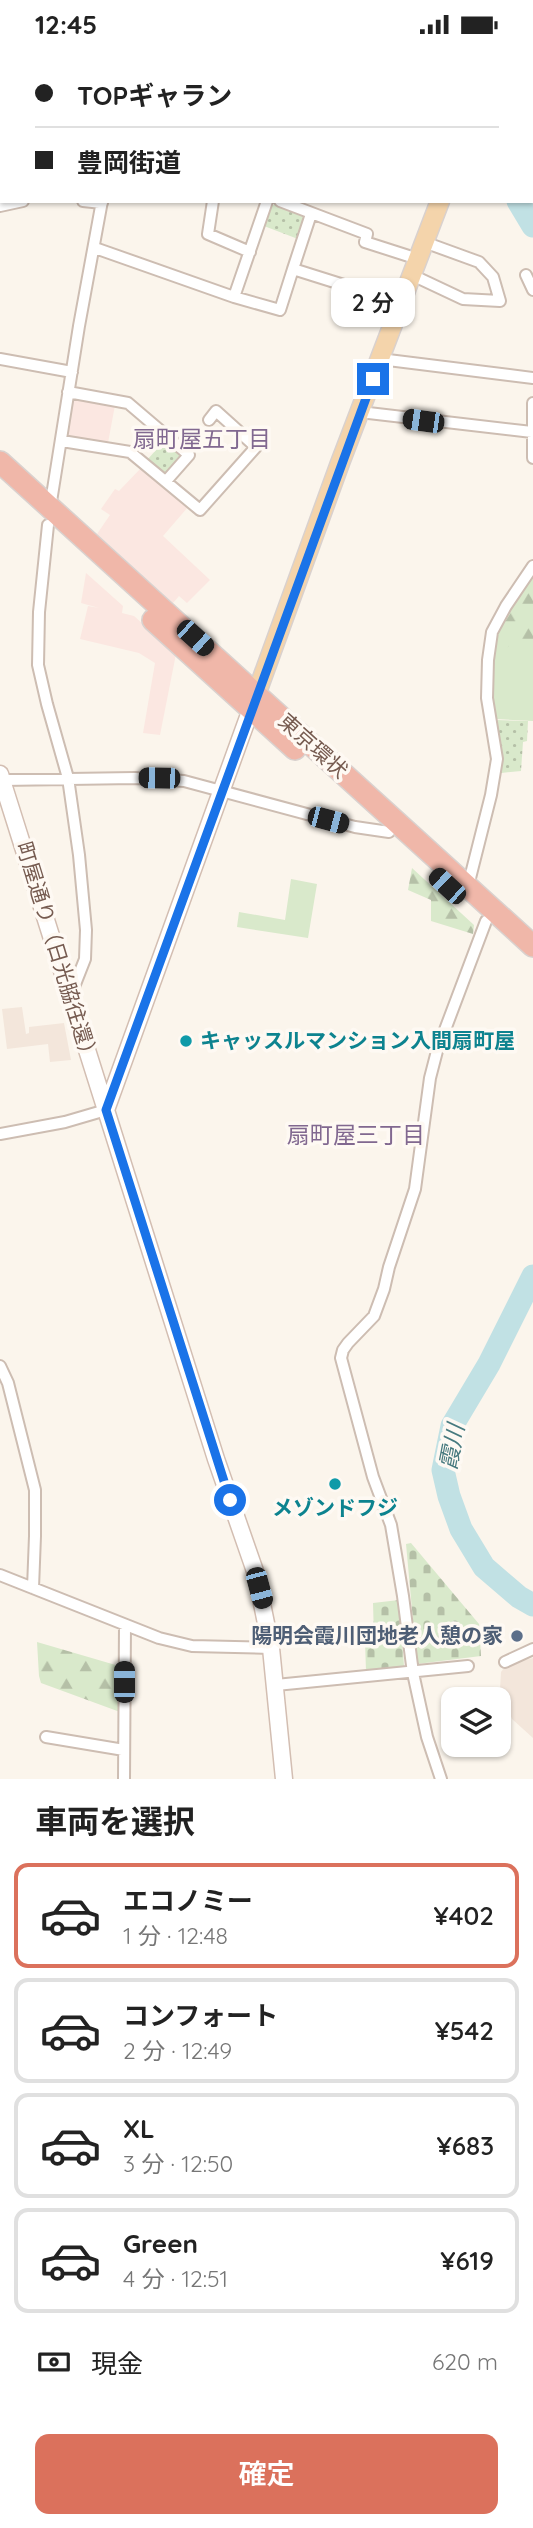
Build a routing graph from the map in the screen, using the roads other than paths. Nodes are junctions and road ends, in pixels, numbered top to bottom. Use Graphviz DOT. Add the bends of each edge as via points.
graph roads {
  1 [pos="102,203"];
  2 [pos="213,203"];
  3 [pos="266,203"];
  4 [pos="285,203"];
  5 [pos="439,203"];
  6 [pos="311,213"];
  7 [pos="95,248"];
  8 [pos="250,252"];
  9 [pos="418,258"];
  10 [pos="293,269"];
  11 [pos="526,275"];
  12 [pos="533,290"];
  13 [pos="234,297"];
  14 [pos="401,303"];
  15 [pos="0,359"];
  16 [pos="380,359"];
  17 [pos="72,372"];
  18 [pos="533,378"];
  19 [pos="68,392"];
  20 [pos="533,403"];
  21 [pos="360,412"];
  22 [pos="209,420"];
  23 [pos="532,432"];
  24 [pos="62,441"];
  25 [pos="533,458"];
  26 [pos="0,462"];
  27 [pos="0,481"];
  28 [pos="167,481"];
  29 [pos="49,516"];
  30 [pos="533,566"];
  31 [pos="254,702"];
  32 [pos="1,778"];
  33 [pos="68,778"];
  34 [pos="223,791"];
  35 [pos="389,832"];
  36 [pos="468,887"];
  37 [pos="486,921"];
  38 [pos="533,946"];
  39 [pos="533,964"];
  40 [pos="69,997"];
  41 [pos="106,1110"];
  42 [pos="0,1134"];
  43 [pos="0,1366"];
  44 [pos="0,1575"];
  45 [pos="33,1588"];
  46 [pos="125,1625"];
  47 [pos="271,1649"];
  48 [pos="533,1649"];
  49 [pos="506,1662"];
  50 [pos="468,1666"];
  51 [pos="412,1673"];
  52 [pos="276,1685"];
  53 [pos="46,1737"];
  54 [pos="124,1750"];
  55 [pos="124,1779"];
  56 [pos="284,1779"];
  57 [pos="441,1779"];
  1 -- 7 [label="street"];
  2 -- 8 [label="street" via="208,234"];
  3 -- 8 [label="street"];
  4 -- 6 [label="street"];
  5 -- 9 [label="main road"];
  6 -- 9 [label="street" via="367,234 365,242"];
  6 -- 10 [label="street"];
  7 -- 13 [label="street"];
  7 -- 17 [label="street"];
  8 -- 13 [label="street"];
  9 -- 9 [label="street" via="463,299 500,301 494,277 479,262"];
  9 -- 14 [label="main road"];
  10 -- 13 [label="street" via="280,310"];
  10 -- 14 [label="street"];
  11 -- 12 [label="street"];
  14 -- 16 [label="main road"];
  15 -- 17 [label="street"];
  16 -- 18 [label="street"];
  16 -- 21 [label="main road"];
  17 -- 19 [label="street"];
  19 -- 24 [label="street"];
  19 -- 28 [label="street" via="128,403 189,455"];
  20 -- 23 [label="street"];
  21 -- 23 [label="street"];
  21 -- 31 [label="main road"];
  22 -- 28 [label="street" via="216,411 256,447 200,510"];
  23 -- 25 [label="street"];
  24 -- 28 [label="street" via="131,452"];
  24 -- 29 [label="street"];
  26 -- 29 [label="highway, 東京環状"];
  27 -- 29 [label="highway, 東京環状"];
  29 -- 31 [label="highway, 東京環状"];
  29 -- 33 [label="street" via="38,612 38,665"];
  30 -- 36 [label="street" via="492,632 487,698 498,759"];
  31 -- 34 [label="street"];
  31 -- 35 [label="highway, 東京環状"];
  31 -- 36 [label="highway, 東京環状"];
  32 -- 33 [label="street"];
  32 -- 40 [label="street, 町屋通り（日光脇往還）"];
  33 -- 34 [label="street" via="159,778"];
  33 -- 40 [label="street" via="86,930 85,959"];
  34 -- 35 [label="street"];
  34 -- 41 [label="street"];
  35 -- 37 [label="highway, 東京環状"];
  36 -- 38 [label="highway, 東京環状"];
  37 -- 39 [label="highway, 東京環状"];
  37 -- 51 [label="street" via="432,1069 415,1189 384,1289 374,1316 348,1343 341,1358 394,1537"];
  40 -- 41 [label="street, 町屋通り（日光脇往還）"];
  41 -- 42 [label="street"];
  41 -- 47 [label="street, 町屋通り（日光脇往還）" via="247,1546"];
  43 -- 45 [label="street" via="34,1490"];
  44 -- 45 [label="street"];
  45 -- 46 [label="street"];
  46 -- 47 [label="street" via="192,1646"];
  46 -- 54 [label="street"];
  47 -- 52 [label="street, 町屋通り（日光脇往還）"];
  48 -- 49 [label="street"];
  50 -- 51 [label="street"];
  51 -- 52 [label="street"];
  51 -- 57 [label="street"];
  52 -- 56 [label="street, 町屋通り（日光脇往還）"];
  53 -- 54 [label="street"];
  54 -- 55 [label="street"];
}
